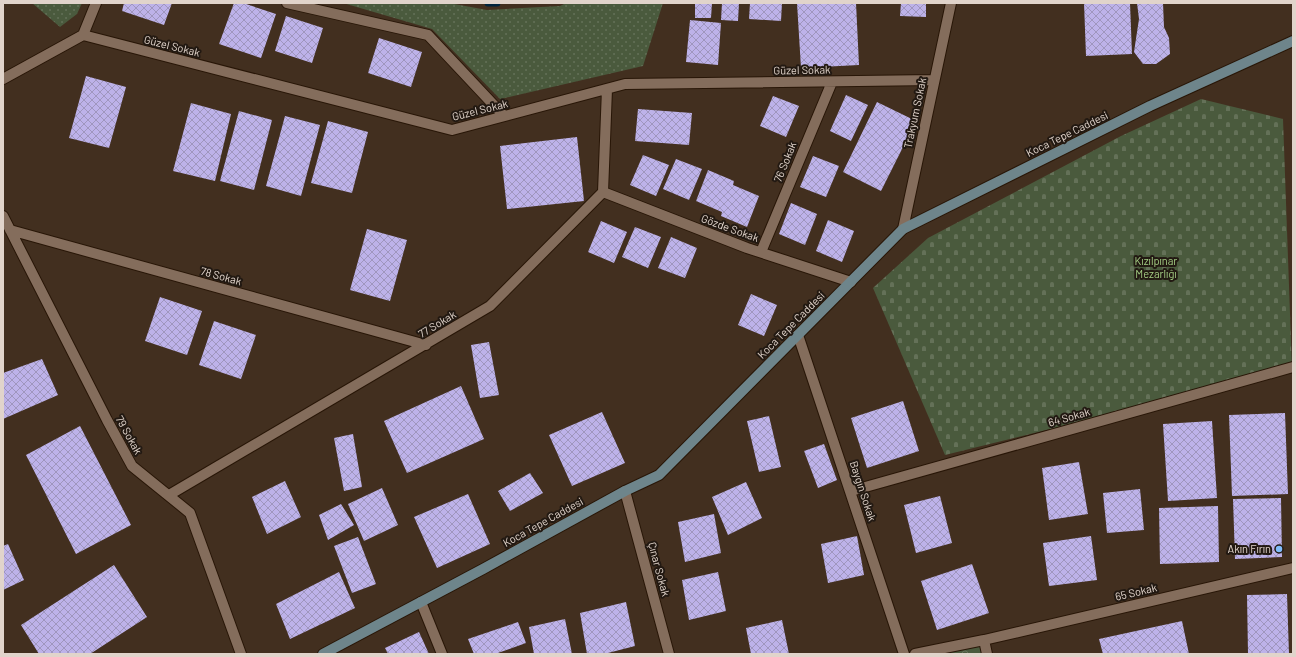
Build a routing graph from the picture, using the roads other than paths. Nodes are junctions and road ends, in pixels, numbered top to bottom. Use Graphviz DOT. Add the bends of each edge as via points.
graph roads {
  1 [pos="96,3"];
  2 [pos="287,3"];
  3 [pos="951,3"];
  4 [pos="83,36"];
  5 [pos="1293,41"];
  6 [pos="3,78"];
  7 [pos="934,80"];
  8 [pos="832,82"];
  9 [pos="607,89"];
  10 [pos="504,116"];
  11 [pos="603,192"];
  12 [pos="3,216"];
  13 [pos="903,229"];
  14 [pos="10,230"];
  15 [pos="761,252"];
  16 [pos="851,282"];
  17 [pos="798,335"];
  18 [pos="426,345"];
  19 [pos="1293,367"];
  20 [pos="625,491"];
  21 [pos="851,491"];
  22 [pos="169,495"];
  23 [pos="1293,568"];
  24 [pos="422,602"];
  25 [pos="984,640"];
  26 [pos="241,654"];
  27 [pos="323,654"];
  28 [pos="442,654"];
  29 [pos="669,654"];
  30 [pos="904,654"];
  31 [pos="915,654"];
  32 [pos="987,654"];
  1 -- 4 [label="street"];
  2 -- 10 [label="street" via="428,35"];
  3 -- 7 [label="street, Trakyum Sokak"];
  4 -- 6 [label="street"];
  4 -- 10 [label="street, Güzel Sokak" via="452,130"];
  5 -- 13 [label="main road, Koca Tepe Caddesi" via="1150,106"];
  7 -- 8 [label="street, Güzel Sokak"];
  7 -- 13 [label="street, Trakyum Sokak"];
  8 -- 9 [label="street, Güzel Sokak" via="625,84"];
  8 -- 15 [label="street, 76 Sokak"];
  9 -- 10 [label="street, Güzel Sokak"];
  9 -- 11 [label="street"];
  11 -- 15 [label="street, Gözde Sokak"];
  11 -- 18 [label="street, 77 Sokak" via="490,306"];
  12 -- 14 [label="street, 79 Sokak"];
  13 -- 16 [label="main road, Koca Tepe Caddesi"];
  14 -- 18 [label="street, 78 Sokak"];
  14 -- 22 [label="street, 79 Sokak" via="132,466"];
  15 -- 16 [label="street, Gözde Sokak"];
  16 -- 17 [label="main road, Koca Tepe Caddesi"];
  17 -- 20 [label="main road, Koca Tepe Caddesi" via="659,475"];
  17 -- 21 [label="street, Baygın Sokak"];
  18 -- 22 [label="street, 77 Sokak"];
  19 -- 21 [label="street, 64 Sokak"];
  20 -- 24 [label="main road, Koca Tepe Caddesi"];
  20 -- 29 [label="street, Çınar Sokak"];
  21 -- 30 [label="street, Baygın Sokak"];
  22 -- 26 [label="street, 79 Sokak" via="190,513"];
  23 -- 25 [label="street, 65 Sokak"];
  24 -- 27 [label="main road, Koca Tepe Caddesi"];
  24 -- 28 [label="street"];
  25 -- 31 [label="street"];
  25 -- 32 [label="street"];
}
